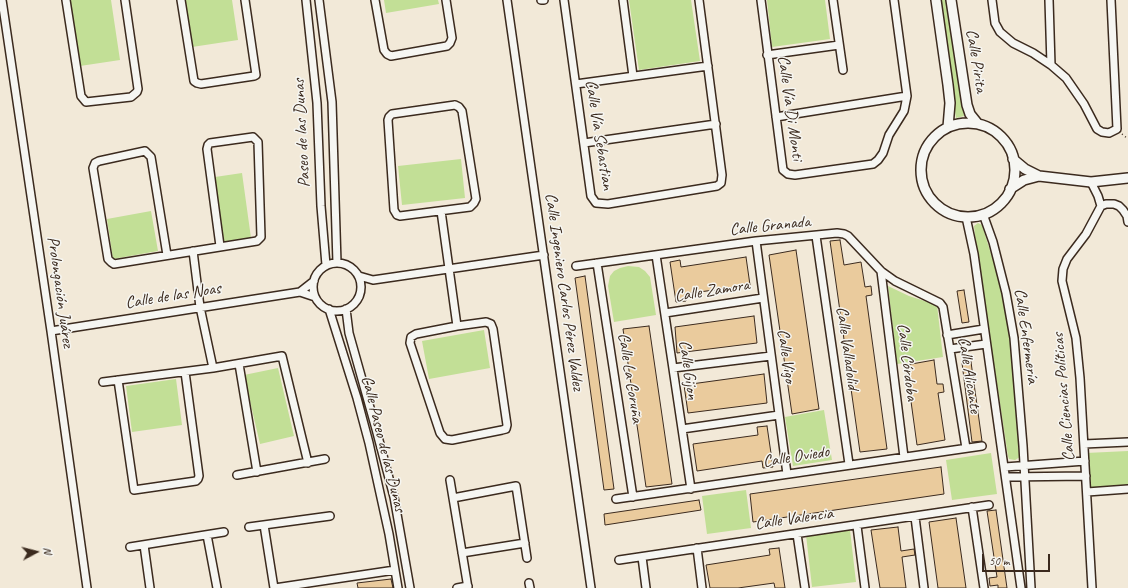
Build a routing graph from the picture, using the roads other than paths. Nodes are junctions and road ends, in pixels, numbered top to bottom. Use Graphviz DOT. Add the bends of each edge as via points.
graph roads {
  1 [pos="2,0"];
  2 [pos="66,0"];
  3 [pos="125,0"];
  4 [pos="181,0"];
  5 [pos="245,0"];
  6 [pos="306,0"];
  7 [pos="319,0"];
  8 [pos="375,0"];
  9 [pos="446,0"];
  10 [pos="541,0"];
  11 [pos="544,0"];
  12 [pos="564,0"];
  13 [pos="623,0"];
  14 [pos="699,0"];
  15 [pos="761,0"];
  16 [pos="833,0"];
  17 [pos="894,0"];
  18 [pos="936,0"];
  19 [pos="951,0"];
  20 [pos="992,0"];
  21 [pos="1049,0"];
  22 [pos="1111,0"];
  23 [pos="508,2"];
  24 [pos="839,45"];
  25 [pos="767,55"];
  26 [pos="1051,65"];
  27 [pos="708,66"];
  28 [pos="843,70"];
  29 [pos="633,76"];
  30 [pos="576,84"];
  31 [pos="908,96"];
  32 [pos="776,117"];
  33 [pos="716,124"];
  34 [pos="978,124"];
  35 [pos="948,127"];
  36 [pos="584,143"];
  37 [pos="1013,159"];
  38 [pos="1040,176"];
  39 [pos="1128,178"];
  40 [pos="1091,182"];
  41 [pos="1010,189"];
  42 [pos="1101,206"];
  43 [pos="441,211"];
  44 [pos="983,214"];
  45 [pos="966,217"];
  46 [pos="1128,222"];
  47 [pos="816,236"];
  48 [pos="756,241"];
  49 [pos="220,246"];
  50 [pos="193,251"];
  51 [pos="166,255"];
  52 [pos="544,255"];
  53 [pos="656,255"];
  54 [pos="337,262"];
  55 [pos="597,263"];
  56 [pos="326,265"];
  57 [pos="576,266"];
  58 [pos="450,269"];
  59 [pos="881,271"];
  60 [pos="359,276"];
  61 [pos="373,280"];
  62 [pos="314,281"];
  63 [pos="361,289"];
  64 [pos="300,292"];
  65 [pos="315,297"];
  66 [pos="763,298"];
  67 [pos="200,307"];
  68 [pos="943,307"];
  69 [pos="328,309"];
  70 [pos="346,309"];
  71 [pos="665,313"];
  72 [pos="457,326"];
  73 [pos="984,329"];
  74 [pos="51,331"];
  75 [pos="948,335"];
  76 [pos="986,344"];
  77 [pos="950,349"];
  78 [pos="771,356"];
  79 [pos="239,364"];
  80 [pos="213,368"];
  81 [pos="673,368"];
  82 [pos="185,372"];
  83 [pos="118,380"];
  84 [pos="103,382"];
  85 [pos="779,415"];
  86 [pos="682,429"];
  87 [pos="1128,442"];
  88 [pos="1084,444"];
  89 [pos="982,446"];
  90 [pos="966,448"];
  91 [pos="904,457"];
  92 [pos="325,459"];
  93 [pos="1085,461"];
  94 [pos="308,463"];
  95 [pos="849,464"];
  96 [pos="1024,466"];
  97 [pos="1004,467"];
  98 [pos="257,472"];
  99 [pos="787,474"];
  100 [pos="236,475"];
  101 [pos="1086,476"];
  102 [pos="1006,477"];
  103 [pos="1025,477"];
  104 [pos="450,480"];
  105 [pos="691,489"];
  106 [pos="1128,489"];
  107 [pos="1087,492"];
  108 [pos="633,497"];
  109 [pos="453,498"];
  110 [pos="616,499"];
  111 [pos="988,505"];
  112 [pos="972,507"];
  113 [pos="330,516"];
  114 [pos="915,517"];
  115 [pos="264,525"];
  116 [pos="857,526"];
  117 [pos="249,527"];
  118 [pos="401,531"];
  119 [pos="224,532"];
  120 [pos="389,534"];
  121 [pos="797,534"];
  122 [pos="207,535"];
  123 [pos="524,543"];
  124 [pos="144,545"];
  125 [pos="130,547"];
  126 [pos="697,548"];
  127 [pos="462,553"];
  128 [pos="642,557"];
  129 [pos="527,558"];
  130 [pos="620,560"];
  131 [pos="395,570"];
  132 [pos="468,587"];
  133 [pos="87,588"];
  134 [pos="150,588"];
  135 [pos="217,588"];
  136 [pos="274,588"];
  137 [pos="398,588"];
  138 [pos="410,588"];
  139 [pos="457,588"];
  140 [pos="591,588"];
  141 [pos="646,588"];
  142 [pos="702,588"];
  143 [pos="805,588"];
  144 [pos="865,588"];
  145 [pos="924,588"];
  146 [pos="984,588"];
  147 [pos="1021,588"];
  148 [pos="1031,588"];
  149 [pos="1092,588"];
  1 -- 74 [label="street, Prolongación Juárez"];
  2 -- 3 [label="street" via="81,96 86,102 131,97 137,92"];
  4 -- 5 [label="street" via="194,81 201,84 256,75"];
  6 -- 56 [label="street, Paseo de las Dunas" via="317,103"];
  7 -- 54 [label="street, Paseo de las Dunas" via="332,102"];
  8 -- 9 [label="street" via="384,50 390,56 447,46 450,43 452,38"];
  10 -- 11 [label="street"];
  12 -- 30 [label="street, Calle Vía Sebastian"];
  13 -- 29 [label="street"];
  14 -- 27 [label="street, Calle Vía Sebastian"];
  15 -- 25 [label="street, Calle Vía Di Monti"];
  16 -- 24 [label="street"];
  17 -- 31 [label="street, Calle Vía Di Monti"];
  18 -- 35 [label="street, Calle Pirita" via="950,103"];
  19 -- 34 [label="street, Calle Pirita" via="967,105"];
  20 -- 26 [label="street" via="995,24 1006,39"];
  21 -- 26 [label="street"];
  22 -- 26 [label="street" via="1117,129 1109,133 1097,129 1066,78"];
  23 -- 52 [label="street, Calle Ingeniero Carlos Pérez Valdez"];
  24 -- 25 [label="street"];
  24 -- 28 [label="street"];
  25 -- 32 [label="street, Calle Vía Di Monti"];
  27 -- 29 [label="street"];
  27 -- 33 [label="street, Calle Vía Sebastian"];
  29 -- 30 [label="street"];
  30 -- 36 [label="street, Calle Vía Sebastian"];
  31 -- 32 [label="street"];
  31 -- 32 [label="street, Calle Vía Di Monti" via="904,111 889,135 883,153 873,164 788,174 783,170"];
  33 -- 36 [label="street"];
  33 -- 36 [label="street, Calle Vía Sebastian" via="722,175 718,186 608,204 596,203 591,196"];
  34 -- 35 [label="street" via="963,123"];
  34 -- 37 [label="street" via="997,132 1010,149"];
  35 -- 45 [label="street" via="935,136 926,148 921,163 922,179 927,193 937,205 951,214"];
  37 -- 38 [label="street" via="1025,169"];
  37 -- 41 [label="street" via="1014,174"];
  38 -- 40 [label="street"];
  38 -- 41 [label="street" via="1024,180"];
  39 -- 40 [label="street"];
  40 -- 42 [label="street"];
  41 -- 44 [label="street" via="1000,204"];
  42 -- 46 [label="street" via="1119,206 1127,216"];
  42 -- 88 [label="street, Calle Ciencias Políticas" via="1086,234 1067,259 1062,281 1076,338"];
  43 -- 43 [label="street" via="470,207 476,198 462,111 455,105 392,114 388,120 396,215"];
  43 -- 58 [label="street"];
  44 -- 45 [label="street"];
  44 -- 96 [label="street, Calle Enfermería" via="1006,293 1014,338"];
  45 -- 73 [label="street" via="974,254"];
  47 -- 48 [label="street, Calle Granada"];
  47 -- 59 [label="street, Calle Granada" via="837,233 848,236"];
  47 -- 95 [label="street, Calle Valladolid"];
  48 -- 53 [label="street, Calle Granada"];
  48 -- 66 [label="street, Calle Vigo"];
  49 -- 49 [label="street" via="208,145 253,137 258,142 261,237 259,240"];
  49 -- 50 [label="street"];
  50 -- 51 [label="street"];
  50 -- 67 [label="street"];
  51 -- 51 [label="street" via="114,264 108,259 95,163 145,151 151,157"];
  52 -- 58 [label="street"];
  52 -- 140 [label="street, Calle Ingeniero Carlos Pérez Valdez"];
  53 -- 55 [label="street, Calle Granada"];
  53 -- 71 [label="street, Calle Gijon"];
  54 -- 56 [label="street"];
  54 -- 60 [label="street" via="350,266"];
  55 -- 57 [label="street, Calle Granada"];
  55 -- 108 [label="street, Calle La Coruña"];
  56 -- 62 [label="street" via="316,274"];
  58 -- 61 [label="street"];
  58 -- 72 [label="street"];
  59 -- 68 [label="street, Calle Granada"];
  59 -- 91 [label="street, Calle Córdoba"];
  60 -- 61 [label="street"];
  60 -- 63 [label="street"];
  61 -- 63 [label="street"];
  62 -- 64 [label="street, Calle de las Noas"];
  62 -- 65 [label="street"];
  63 -- 70 [label="street" via="356,301"];
  64 -- 65 [label="street, Calle de las Noas"];
  64 -- 67 [label="street, Calle de las Noas"];
  65 -- 69 [label="street"];
  66 -- 71 [label="street, Calle Zamora"];
  66 -- 78 [label="street, Calle Vigo"];
  67 -- 74 [label="street, Calle de las Noas"];
  67 -- 80 [label="street"];
  68 -- 75 [label="street, Calle Alicante"];
  69 -- 70 [label="street"];
  69 -- 120 [label="street, Calle Paseo de las Dunas" via="357,398"];
  70 -- 118 [label="street, Calle Paseo de las Dunas" via="349,333"];
  71 -- 81 [label="street, Calle Gijon"];
  72 -- 72 [label="street" via="486,322 491,324 507,425 506,429 452,440 445,439 440,433 410,343 411,337 416,334"];
  73 -- 75 [label="street"];
  73 -- 76 [label="street"];
  74 -- 133 [label="street, Prolongación Juárez"];
  75 -- 77 [label="street, Calle Alicante"];
  76 -- 77 [label="street"];
  76 -- 97 [label="street"];
  77 -- 90 [label="street, Calle Alicante"];
  78 -- 81 [label="street"];
  78 -- 85 [label="street, Calle Vigo"];
  79 -- 80 [label="street"];
  79 -- 94 [label="street" via="282,356"];
  79 -- 98 [label="street"];
  80 -- 82 [label="street"];
  81 -- 86 [label="street, Calle Gijon"];
  82 -- 83 [label="street"];
  82 -- 83 [label="street" via="198,479 134,490"];
  83 -- 84 [label="street"];
  85 -- 86 [label="street"];
  85 -- 99 [label="street, Calle Vigo"];
  86 -- 105 [label="street, Calle Gijon"];
  87 -- 88 [label="street"];
  88 -- 93 [label="street, Calle Ciencias Políticas"];
  89 -- 90 [label="street, Calle Oviedo"];
  90 -- 91 [label="street, Calle Oviedo"];
  91 -- 95 [label="street, Calle Oviedo"];
  92 -- 94 [label="street"];
  93 -- 96 [label="street"];
  93 -- 101 [label="street, Calle Ciencias Políticas"];
  94 -- 98 [label="street"];
  95 -- 99 [label="street, Calle Oviedo"];
  96 -- 97 [label="street"];
  96 -- 103 [label="street, Calle Enfermería"];
  97 -- 102 [label="street"];
  98 -- 100 [label="street"];
  99 -- 105 [label="street, Calle Oviedo"];
  101 -- 103 [label="street"];
  101 -- 107 [label="street, Calle Ciencias Políticas"];
  102 -- 103 [label="street"];
  102 -- 147 [label="street"];
  103 -- 148 [label="street, Calle Enfermería"];
  104 -- 109 [label="street"];
  105 -- 108 [label="street, Calle Oviedo"];
  106 -- 107 [label="street"];
  107 -- 149 [label="street, Calle Ciencias Políticas"];
  108 -- 110 [label="street, Calle Oviedo"];
  109 -- 123 [label="street" via="516,486"];
  109 -- 127 [label="street"];
  111 -- 112 [label="street, Calle Valencia"];
  112 -- 114 [label="street, Calle Valencia"];
  112 -- 146 [label="street"];
  113 -- 115 [label="street"];
  114 -- 116 [label="street, Calle Valencia"];
  114 -- 145 [label="street"];
  115 -- 117 [label="street"];
  115 -- 136 [label="street"];
  116 -- 121 [label="street, Calle Valencia"];
  116 -- 144 [label="street"];
  118 -- 120 [label="street"];
  118 -- 138 [label="street, Calle Paseo de las Dunas"];
  119 -- 122 [label="street"];
  120 -- 131 [label="street, Calle Paseo de las Dunas"];
  121 -- 126 [label="street, Calle Valencia"];
  121 -- 143 [label="street"];
  122 -- 124 [label="street"];
  122 -- 135 [label="street"];
  123 -- 127 [label="street"];
  123 -- 129 [label="street"];
  124 -- 125 [label="street"];
  124 -- 134 [label="street"];
  126 -- 128 [label="street, Calle Valencia"];
  126 -- 142 [label="street"];
  127 -- 132 [label="street"];
  128 -- 130 [label="street, Calle Valencia"];
  128 -- 141 [label="street"];
  131 -- 136 [label="street"];
  131 -- 137 [label="street, Calle Paseo de las Dunas"];
  132 -- 139 [label="street"];
}
